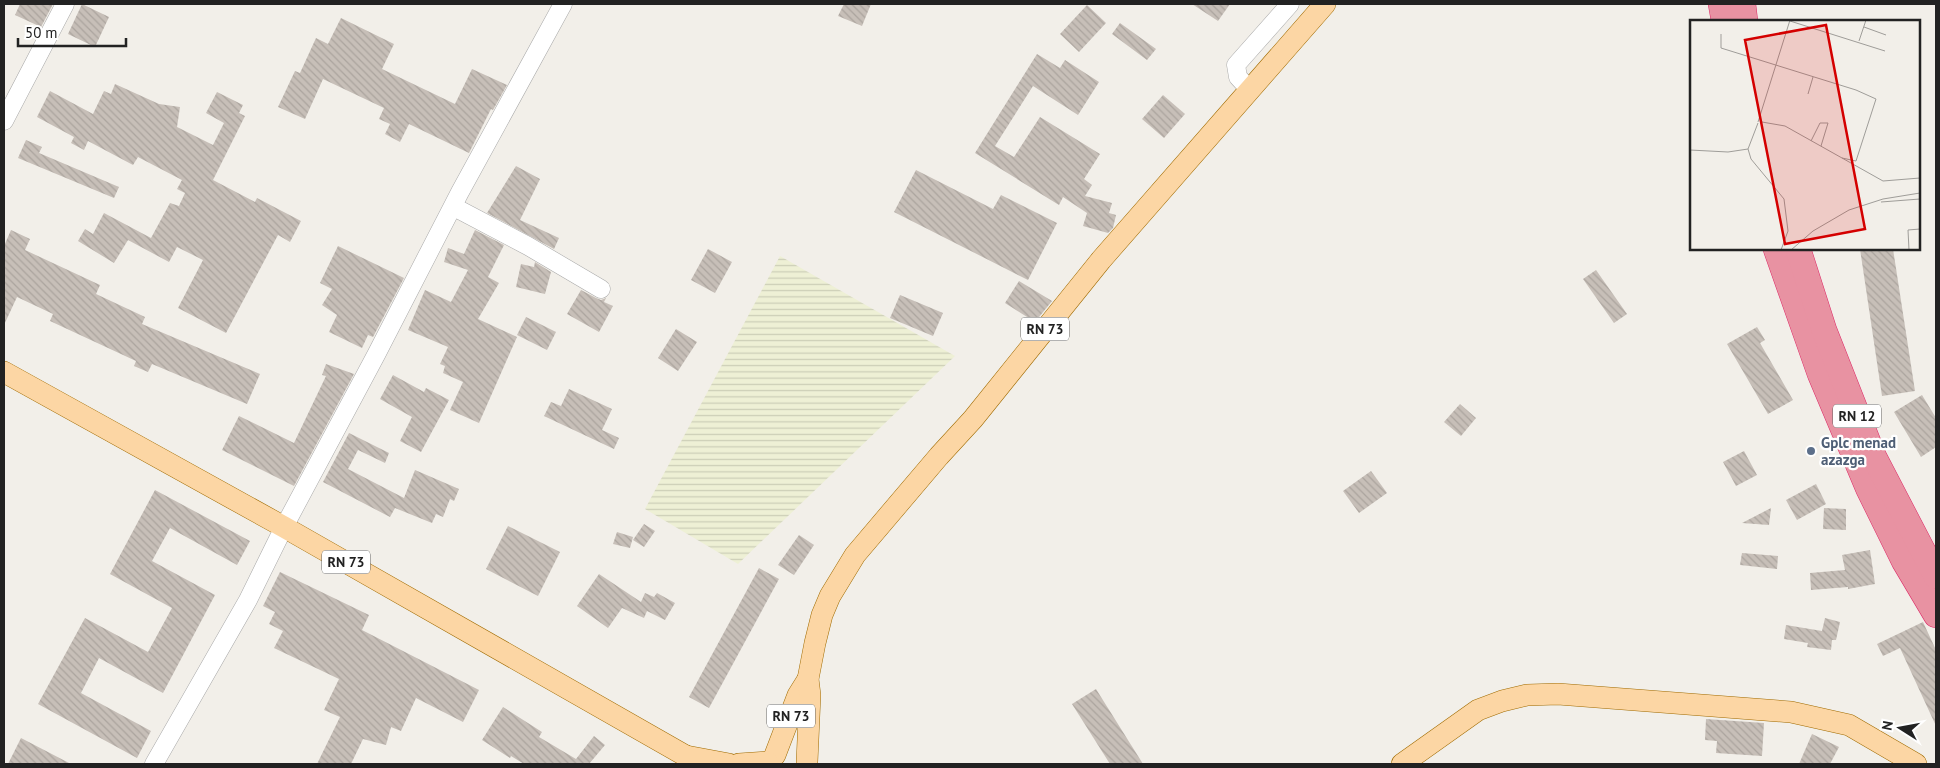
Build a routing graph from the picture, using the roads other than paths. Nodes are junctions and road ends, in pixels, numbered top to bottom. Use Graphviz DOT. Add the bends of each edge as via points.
graph roads {
  1 [pos="65,4"];
  2 [pos="563,4"];
  3 [pos="1290,4"];
  4 [pos="1324,4"];
  5 [pos="1721,4"];
  6 [pos="1743,4"];
  7 [pos="1724,20"];
  8 [pos="1745,20"];
  9 [pos="1249,89"];
  10 [pos="4,122"];
  11 [pos="454,207"];
  12 [pos="1776,250"];
  13 [pos="1798,250"];
  14 [pos="601,289"];
  15 [pos="4,372"];
  16 [pos="284,527"];
  17 [pos="1936,576"];
  18 [pos="1936,615"];
  19 [pos="808,679"];
  20 [pos="692,760"];
  21 [pos="769,761"];
  22 [pos="808,763"];
  23 [pos="154,764"];
  24 [pos="729,764"];
  25 [pos="739,764"];
  26 [pos="1402,764"];
  27 [pos="1916,764"];
  1 -- 10 [label="street"];
  2 -- 11 [label="street"];
  3 -- 9 [label="street" via="1236,65 1238,78"];
  4 -- 9 [label="main road, RN 73"];
  5 -- 7 [label="highway"];
  6 -- 8 [label="highway"];
  9 -- 19 [label="main road, RN 73" via="1101,260 979,412 856,554 822,615"];
  11 -- 14 [label="street"];
  11 -- 16 [label="street"];
  12 -- 18 [label="highway, RN 12" via="1820,374 1868,488 1904,561"];
  13 -- 17 [label="highway, RN 12" via="1824,330 1874,456"];
  15 -- 16 [label="main road, RN 73"];
  16 -- 20 [label="main road, RN 73"];
  16 -- 23 [label="street" via="248,600"];
  19 -- 21 [label="main road, RN 73" via="798,694"];
  19 -- 22 [label="main road, RN 73"];
  20 -- 24 [label="main road, RN 73"];
  21 -- 22 [label="main road" via="783,752 802,756"];
  21 -- 25 [label="main road"];
  26 -- 27 [label="main road" via="1478,710 1527,695 1558,694 1791,712 1824,718 1849,725"];
}
